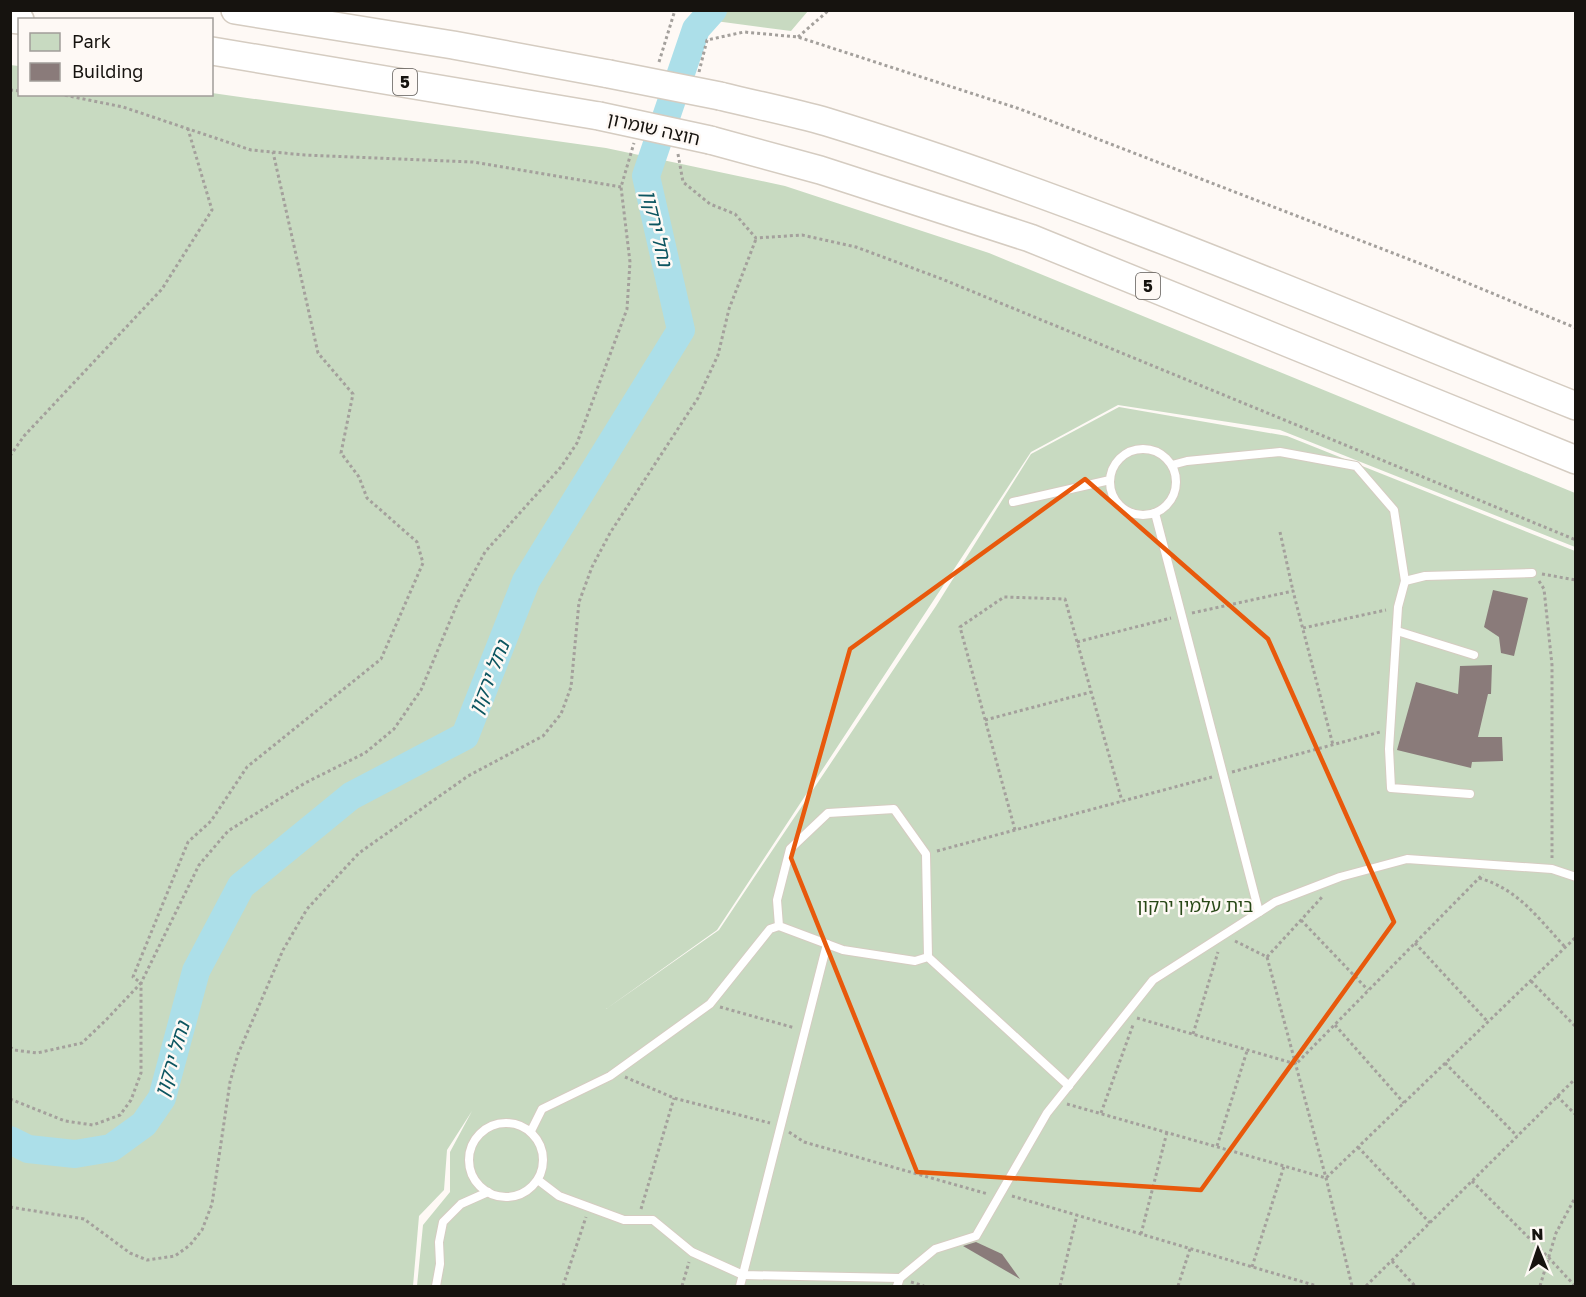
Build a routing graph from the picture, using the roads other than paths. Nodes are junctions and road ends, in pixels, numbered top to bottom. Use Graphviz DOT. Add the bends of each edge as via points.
graph roads {
  1 [pos="235,10"];
  2 [pos="213,51"];
  3 [pos="1575,406"];
  4 [pos="1575,460"];
  5 [pos="1172,465"];
  6 [pos="1110,480"];
  7 [pos="1013,502"];
  8 [pos="1155,513"];
  9 [pos="1532,573"];
  10 [pos="1405,581"];
  11 [pos="1396,631"];
  12 [pos="1474,655"];
  13 [pos="1470,794"];
  14 [pos="1575,877"];
  15 [pos="1260,912"];
  16 [pos="779,926"];
  17 [pos="827,944"];
  18 [pos="928,957"];
  19 [pos="1069,1086"];
  20 [pos="531,1131"];
  21 [pos="538,1180"];
  22 [pos="488,1192"];
  23 [pos="743,1275"];
  24 [pos="900,1278"];
  25 [pos="436,1287"];
  26 [pos="740,1287"];
  27 [pos="897,1287"];
  1 -- 3 [label="highway, bridge" via="609,74 825,122 1006,181"];
  2 -- 4 [label="highway, חוצה שומרון / 5, bridge" via="599,116 710,140 820,170 1030,238"];
  5 -- 6 [label="lane" via="1154,451 1143,449 1121,458"];
  5 -- 8 [label="lane" via="1176,488 1165,507"];
  5 -- 10 [label="lane" via="1280,452 1356,466 1394,510"];
  6 -- 7 [label="lane"];
  6 -- 8 [label="lane" via="1120,506 1144,516"];
  8 -- 15 [label="lane"];
  9 -- 10 [label="lane" via="1425,576"];
  10 -- 11 [label="lane"];
  11 -- 12 [label="lane"];
  11 -- 13 [label="lane" via="1389,749 1391,788"];
  14 -- 15 [label="lane" via="1552,869 1407,859 1340,877 1275,902"];
  15 -- 19 [label="lane" via="1153,980"];
  16 -- 17 [label="lane"];
  16 -- 18 [label="lane" via="777,900 790,849 828,813 894,810 926,854"];
  16 -- 20 [label="lane" via="770,929 710,1004 615,1073 542,1109"];
  17 -- 18 [label="lane" via="915,961"];
  17 -- 23 [label="lane"];
  18 -- 19 [label="lane"];
  19 -- 24 [label="lane" via="1047,1113 976,1236 935,1249"];
  20 -- 21 [label="lane" via="543,1149 543,1170"];
  20 -- 22 [label="lane" via="520,1124 496,1123 476,1138 468,1161 471,1174"];
  21 -- 22 [label="lane" via="531,1188 510,1197"];
  21 -- 23 [label="lane" via="559,1196 624,1220 653,1220 692,1252"];
  22 -- 25 [label="lane" via="461,1204 443,1222"];
  23 -- 24 [label="lane"];
  23 -- 26 [label="lane"];
  24 -- 27 [label="lane"];
}
